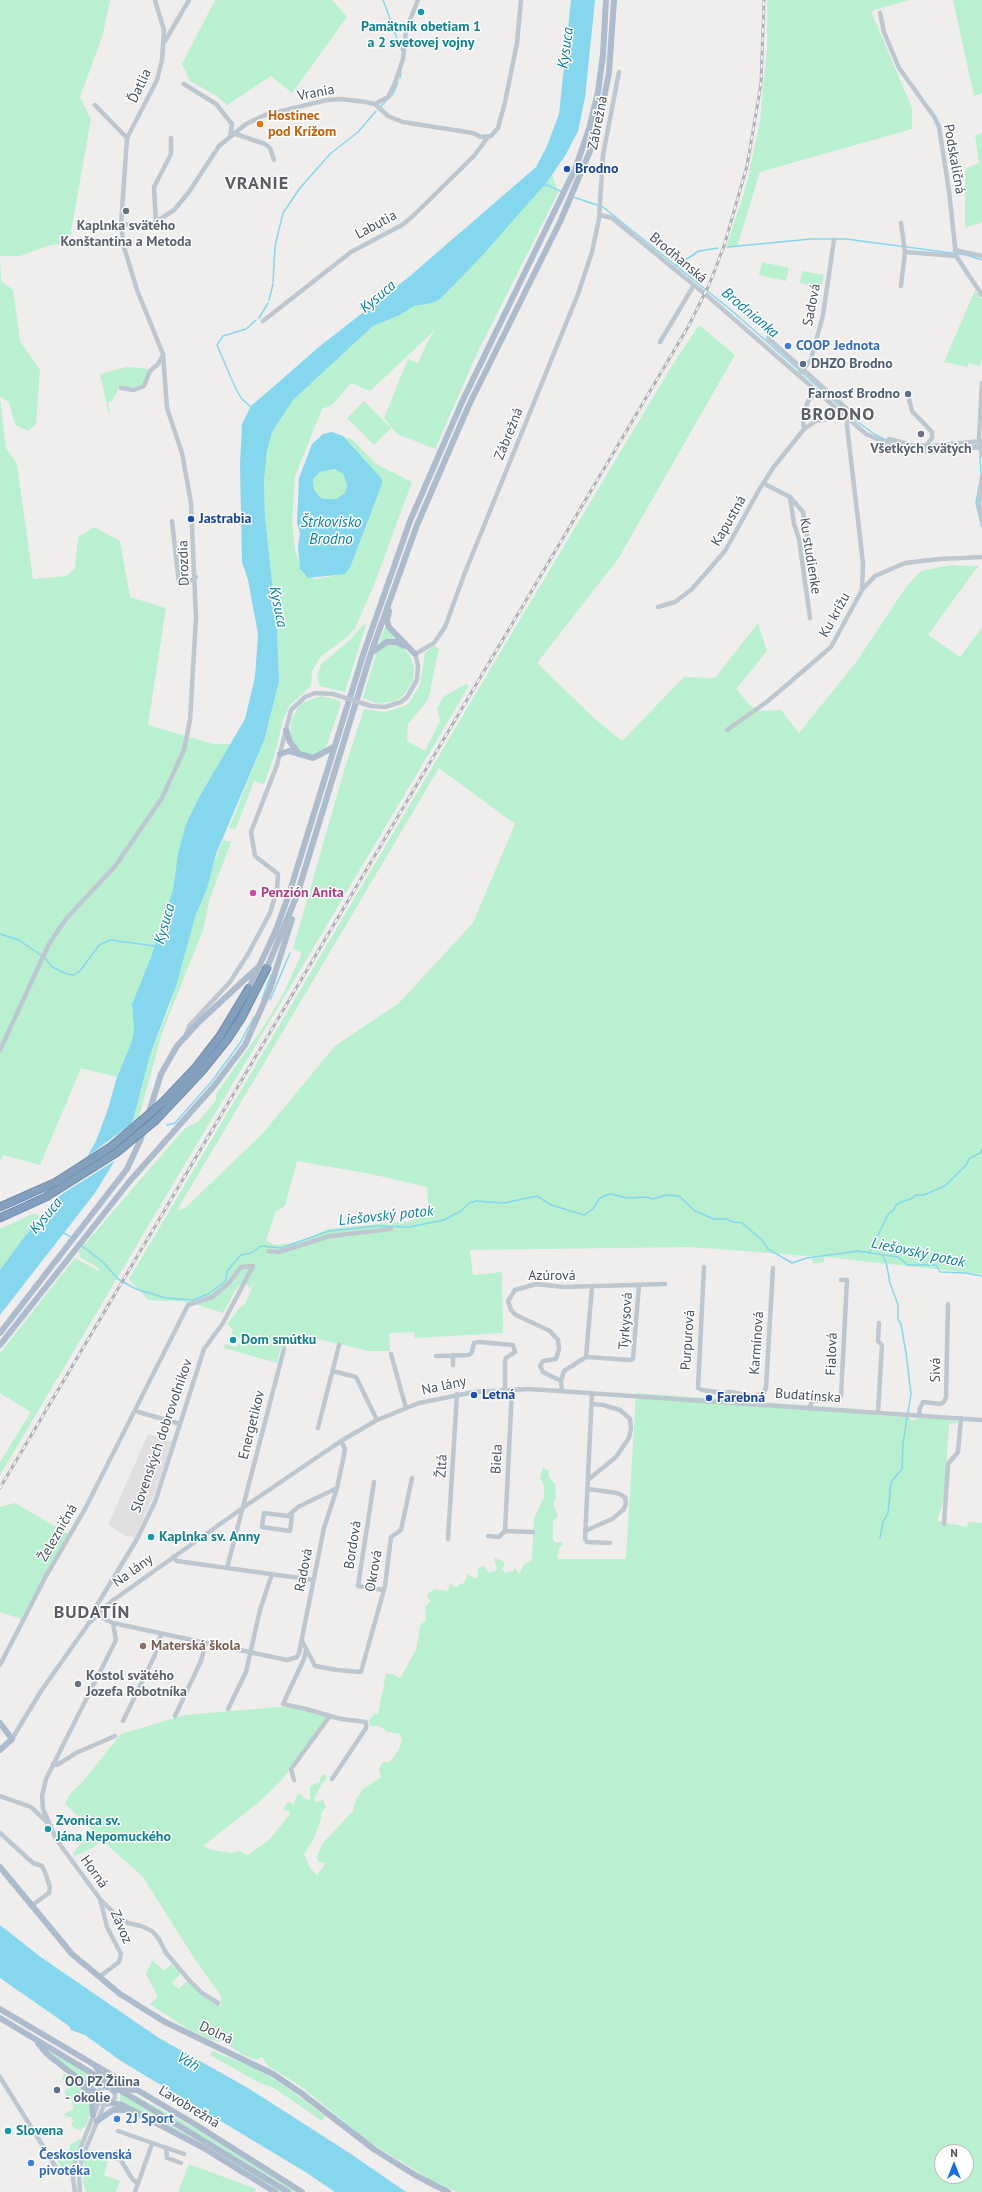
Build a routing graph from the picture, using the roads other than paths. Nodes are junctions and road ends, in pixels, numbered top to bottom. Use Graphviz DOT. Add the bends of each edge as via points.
graph roads {
  1 [pos="155,0"];
  2 [pos="189,0"];
  3 [pos="418,0"];
  4 [pos="521,0"];
  5 [pos="606,0"];
  6 [pos="614,0"];
  7 [pos="880,13"];
  8 [pos="164,40"];
  9 [pos="619,72"];
  10 [pos="184,84"];
  11 [pos="375,104"];
  12 [pos="95,105"];
  13 [pos="232,134"];
  14 [pos="487,137"];
  15 [pos="127,138"];
  16 [pos="171,138"];
  17 [pos="274,160"];
  18 [pos="600,215"];
  19 [pos="901,223"];
  20 [pos="121,224"];
  21 [pos="156,224"];
  22 [pos="834,240"];
  23 [pos="904,249"];
  24 [pos="956,253"];
  25 [pos="982,256"];
  26 [pos="694,285"];
  27 [pos="901,286"];
  28 [pos="982,295"];
  29 [pos="264,321"];
  30 [pos="768,338"];
  31 [pos="660,342"];
  32 [pos="163,354"];
  33 [pos="801,372"];
  34 [pos="982,383"];
  35 [pos="121,388"];
  36 [pos="816,391"];
  37 [pos="909,399"];
  38 [pos="836,409"];
  39 [pos="850,416"];
  40 [pos="857,418"];
  41 [pos="804,429"];
  42 [pos="890,439"];
  43 [pos="981,444"];
  44 [pos="964,446"];
  45 [pos="928,448"];
  46 [pos="982,456"];
  47 [pos="982,476"];
  48 [pos="763,483"];
  49 [pos="790,497"];
  50 [pos="982,520"];
  51 [pos="172,521"];
  52 [pos="982,557"];
  53 [pos="196,577"];
  54 [pos="817,579"];
  55 [pos="862,590"];
  56 [pos="391,592"];
  57 [pos="658,607"];
  58 [pos="810,618"];
  59 [pos="371,653"];
  60 [pos="415,654"];
  61 [pos="286,730"];
  62 [pos="727,730"];
  63 [pos="334,747"];
  64 [pos="280,754"];
  65 [pos="299,754"];
  66 [pos="291,911"];
  67 [pos="264,967"];
  68 [pos="249,988"];
  69 [pos="186,1035"];
  70 [pos="0,1050"];
  71 [pos="0,1207"];
  72 [pos="0,1218"];
  73 [pos="391,1229"];
  74 [pos="269,1251"];
  75 [pos="253,1266"];
  76 [pos="704,1267"];
  77 [pos="773,1268"];
  78 [pos="841,1280"];
  79 [pos="665,1284"];
  80 [pos="639,1285"];
  81 [pos="592,1286"];
  82 [pos="948,1304"];
  83 [pos="878,1323"];
  84 [pos="0,1333"];
  85 [pos="0,1345"];
  86 [pos="339,1345"];
  87 [pos="882,1345"];
  88 [pos="888,1346"];
  89 [pos="284,1349"];
  90 [pos="391,1354"];
  91 [pos="436,1356"];
  92 [pos="453,1356"];
  93 [pos="586,1357"];
  94 [pos="453,1365"];
  95 [pos="333,1371"];
  96 [pos="561,1381"];
  97 [pos="505,1389"];
  98 [pos="512,1389"];
  99 [pos="562,1391"];
  100 [pos="592,1393"];
  101 [pos="723,1393"];
  102 [pos="457,1394"];
  103 [pos="722,1402"];
  104 [pos="592,1404"];
  105 [pos="406,1408"];
  106 [pos="810,1408"];
  107 [pos="135,1411"];
  108 [pos="878,1412"];
  109 [pos="919,1415"];
  110 [pos="961,1418"];
  111 [pos="377,1420"];
  112 [pos="982,1420"];
  113 [pos="180,1424"];
  114 [pos="318,1428"];
  115 [pos="341,1441"];
  116 [pos="412,1478"];
  117 [pos="589,1479"];
  118 [pos="374,1482"];
  119 [pos="337,1488"];
  120 [pos="588,1489"];
  121 [pos="244,1507"];
  122 [pos="288,1516"];
  123 [pos="944,1524"];
  124 [pos="505,1531"];
  125 [pos="585,1531"];
  126 [pos="533,1532"];
  127 [pos="488,1536"];
  128 [pos="448,1539"];
  129 [pos="610,1543"];
  130 [pos="173,1557"];
  131 [pos="227,1568"];
  132 [pos="272,1574"];
  133 [pos="314,1580"];
  134 [pos="383,1590"];
  135 [pos="97,1615"];
  136 [pos="113,1623"];
  137 [pos="161,1634"];
  138 [pos="302,1641"];
  139 [pos="206,1643"];
  140 [pos="306,1650"];
  141 [pos="250,1652"];
  142 [pos="0,1665"];
  143 [pos="228,1709"];
  144 [pos="175,1716"];
  145 [pos="330,1716"];
  146 [pos="123,1721"];
  147 [pos="0,1723"];
  148 [pos="115,1736"];
  149 [pos="12,1739"];
  150 [pos="0,1750"];
  151 [pos="53,1764"];
  152 [pos="332,1779"];
  153 [pos="294,1780"];
  154 [pos="0,1796"];
  155 [pos="48,1823"];
  156 [pos="0,1833"];
  157 [pos="0,1866"];
  158 [pos="100,1899"];
  159 [pos="31,1906"];
  160 [pos="98,1977"];
  161 [pos="218,2003"];
  162 [pos="0,2009"];
  163 [pos="0,2018"];
  164 [pos="36,2040"];
  165 [pos="93,2064"];
  166 [pos="0,2077"];
  167 [pos="82,2084"];
  168 [pos="107,2087"];
  169 [pos="137,2090"];
  170 [pos="114,2091"];
  171 [pos="98,2097"];
  172 [pos="112,2103"];
  173 [pos="104,2105"];
  174 [pos="130,2110"];
  175 [pos="95,2118"];
  176 [pos="118,2131"];
  177 [pos="152,2144"];
  178 [pos="166,2147"];
  179 [pos="184,2154"];
  180 [pos="120,2159"];
  181 [pos="181,2163"];
  182 [pos="76,2174"];
  183 [pos="138,2183"];
  184 [pos="75,2192"];
  185 [pos="80,2192"];
  186 [pos="135,2192"];
  187 [pos="275,2192"];
  188 [pos="288,2192"];
  189 [pos="302,2192"];
  190 [pos="448,2192"];
  1 -- 8 [label="street, Ďatlia"];
  2 -- 8 [label="street, Ďatlia"];
  3 -- 11 [label="street" via="406,30 403,59 395,83 386,99"];
  4 -- 14 [label="street, Labutia" via="517,43 505,102 498,128"];
  5 -- 63 [label="main road" via="604,47 598,92 583,148 563,198 428,477 380,602"];
  6 -- 56 [label="main road" via="606,92 590,151 570,201 455,435"];
  7 -- 24 [label="street, Podskaličná" via="884,32 899,68 939,126"];
  8 -- 15 [label="street, Ďatlia" via="157,80"];
  9 -- 18 [label="street, Zábrežná" via="602,155"];
  10 -- 13 [label="street" via="216,104 232,124"];
  11 -- 13 [label="street, Vrania" via="327,100 257,118"];
  11 -- 14 [label="street" via="388,116 403,122"];
  12 -- 15 [label="street"];
  13 -- 17 [label="street" via="265,144 270,148"];
  13 -- 21 [label="street, Vrania" via="219,146 185,198"];
  14 -- 29 [label="street, Labutia" via="474,156 413,216 402,225 351,252"];
  15 -- 20 [label="street, Ďatlia"];
  16 -- 21 [label="street" via="171,154 154,187"];
  18 -- 26 [label="street, Brodňanská" via="612,218"];
  18 -- 60 [label="street, Zábrežná" via="592,252 578,294 445,627 434,642"];
  19 -- 23 [label="street"];
  20 -- 21 [label="street" via="145,228"];
  20 -- 32 [label="street, Drozdia" via="124,247 137,290"];
  22 -- 33 [label="street, Sadová" via="823,315 811,360"];
  23 -- 24 [label="street"];
  23 -- 27 [label="street"];
  24 -- 25 [label="street"];
  24 -- 28 [label="street, Podskaličná"];
  26 -- 31 [label="street"];
  26 -- 33 [label="street, Brodňanská"];
  30 -- 33 [label="street, Brodňanská"];
  32 -- 35 [label="street" via="158,364 150,371 144,386 134,390"];
  32 -- 53 [label="street, Drozdia" via="167,408 182,453 192,503"];
  33 -- 36 [label="street, Brodňanská"];
  33 -- 39 [label="street, Brodňanská"];
  34 -- 43 [label="street"];
  36 -- 38 [label="street, Brodňanská"];
  36 -- 41 [label="street" via="808,401 802,420"];
  37 -- 45 [label="street" via="912,411 932,432"];
  38 -- 39 [label="street, Brodňanská"];
  38 -- 41 [label="street, Kapustná" via="827,419"];
  39 -- 40 [label="street, Brodňanská"];
  39 -- 45 [label="street, Brodňanská" via="866,434 886,443 908,450"];
  39 -- 55 [label="street, Ku krížu" via="863,563"];
  41 -- 48 [label="street, Kapustná"];
  42 -- 45 [label="street, Brodňanská"];
  43 -- 44 [label="street, Brodňanská"];
  43 -- 44 [label="street, Brodňanská"];
  43 -- 46 [label="street"];
  44 -- 45 [label="street, Brodňanská"];
  44 -- 45 [label="street, Brodňanská"];
  47 -- 50 [label="street" via="979,504"];
  48 -- 49 [label="street, Ku studienke"];
  48 -- 57 [label="street, Kapustná" via="733,539 702,580 675,602"];
  49 -- 54 [label="street, Ku studienke" via="800,507 805,519 811,576"];
  49 -- 58 [label="street, Ku studienke" via="794,524 800,539"];
  51 -- 53 [label="street" via="179,583 187,583"];
  52 -- 55 [label="street" via="905,563 875,576"];
  53 -- 70 [label="street, Drozdia" via="196,630 190,720 184,750 172,780 116,866 59,929 44,954"];
  55 -- 62 [label="street, Ku krížu" via="831,647 768,701"];
  56 -- 59 [label="main road"];
  56 -- 60 [label="main road" via="392,600 387,621 395,634"];
  59 -- 60 [label="main road" via="387,642 396,642"];
  59 -- 66 [label="main road"];
  60 -- 61 [label="street, bridge" via="418,666 417,680 401,702 385,707 371,706 333,694 315,693 297,703 289,715"];
  61 -- 64 [label="street"];
  61 -- 65 [label="main road" via="290,742"];
  63 -- 65 [label="main road" via="313,758"];
  63 -- 67 [label="main road"];
  64 -- 65 [label="main road" via="289,751"];
  64 -- 69 [label="street" via="252,826 255,856 278,874 277,890 270,912 230,982 190,1025"];
  66 -- 67 [label="main road"];
  66 -- 85 [label="main road" via="292,918 270,989 245,1045 219,1080 129,1182"];
  67 -- 68 [label="main road"];
  67 -- 69 [label="main road"];
  67 -- 72 [label="highway, bridge" via="242,1017 227,1040 198,1076 156,1120 95,1168 46,1197"];
  68 -- 71 [label="highway, bridge" via="220,1036 196,1067 162,1103 124,1137 77,1170 34,1193"];
  69 -- 84 [label="main road" via="173,1051 161,1074 140,1141 127,1169"];
  73 -- 74 [label="street" via="330,1236 278,1252"];
  75 -- 107 [label="street, Železničná" via="241,1267 228,1284 212,1297 188,1305"];
  75 -- 113 [label="street, Slovenských dobrovoľníkov" via="223,1323 204,1349"];
  76 -- 101 [label="street, Purpurová" via="696,1384 702,1390"];
  77 -- 101 [label="street, Karmínová" via="766,1388 759,1396"];
  78 -- 106 [label="street, Fialová" via="846,1280 841,1396 836,1401 812,1400"];
  79 -- 80 [label="street, Tyrkysová"];
  80 -- 81 [label="street, Tyrkysová"];
  80 -- 93 [label="street, Tyrkysová" via="633,1359"];
  81 -- 93 [label="street"];
  81 -- 96 [label="street, Azúrová" via="536,1284 519,1288 509,1297 509,1306 514,1313 557,1337 558,1357 554,1361 542,1362 540,1366 543,1372"];
  82 -- 109 [label="street, Sivá" via="946,1397 940,1404 923,1402"];
  83 -- 87 [label="street" via="878,1341"];
  86 -- 95 [label="street"];
  87 -- 88 [label="street"];
  87 -- 108 [label="street"];
  89 -- 121 [label="street, Energetikov"];
  90 -- 105 [label="street, Na lány"];
  91 -- 92 [label="street"];
  92 -- 94 [label="street"];
  92 -- 97 [label="street" via="469,1355 476,1342 512,1346 515,1352 504,1362"];
  93 -- 96 [label="street" via="567,1368"];
  95 -- 111 [label="street" via="356,1377"];
  95 -- 114 [label="street"];
  96 -- 99 [label="street"];
  97 -- 98 [label="street, Na lány"];
  97 -- 102 [label="street, Na lány"];
  98 -- 99 [label="street, Budatínska"];
  98 -- 124 [label="street, Biela"];
  99 -- 100 [label="street, Budatínska"];
  100 -- 103 [label="street, Budatínska"];
  100 -- 104 [label="street"];
  101 -- 103 [label="street"];
  102 -- 105 [label="street, Na lány"];
  102 -- 128 [label="street, Žltá"];
  103 -- 106 [label="street, Budatínska"];
  104 -- 117 [label="street" via="587,1473"];
  104 -- 117 [label="street" via="620,1410 630,1419 631,1428 629,1438 616,1458"];
  105 -- 111 [label="street, Na lány"];
  106 -- 108 [label="street, Budatínska"];
  107 -- 113 [label="street"];
  107 -- 142 [label="street, Železničná"];
  108 -- 109 [label="street, Budatínska"];
  109 -- 110 [label="street, Budatínska"];
  110 -- 112 [label="street, Budatínska"];
  110 -- 123 [label="street" via="958,1452 948,1464"];
  111 -- 115 [label="street, Na lány"];
  113 -- 135 [label="street, Slovenských dobrovoľníkov" via="154,1503 137,1539 97,1605"];
  115 -- 119 [label="street, Radová" via="345,1449"];
  115 -- 121 [label="street, Na lány"];
  116 -- 134 [label="street, Okrová" via="401,1530 391,1538"];
  117 -- 120 [label="street"];
  118 -- 134 [label="street, Bordová" via="358,1586"];
  119 -- 122 [label="street" via="298,1507"];
  119 -- 133 [label="street, Radová" via="324,1528"];
  120 -- 125 [label="street"];
  120 -- 125 [label="street" via="622,1494 626,1504 612,1519"];
  121 -- 130 [label="street, Na lány"];
  121 -- 131 [label="street, Energetikov"];
  122 -- 122 [label="street, Radová" via="264,1513 262,1527 290,1531 292,1516"];
  124 -- 126 [label="street"];
  124 -- 127 [label="street" via="500,1537"];
  125 -- 129 [label="street" via="587,1542"];
  130 -- 131 [label="street" via="177,1561"];
  130 -- 135 [label="street, Na lány" via="124,1591"];
  131 -- 132 [label="street"];
  132 -- 133 [label="street"];
  132 -- 141 [label="street"];
  133 -- 138 [label="street, Radová"];
  134 -- 140 [label="street, Okrová" via="361,1672 315,1666"];
  135 -- 136 [label="street"];
  135 -- 149 [label="street, Na lány" via="41,1691"];
  136 -- 137 [label="street"];
  136 -- 151 [label="street, Horná" via="116,1640"];
  137 -- 139 [label="street"];
  137 -- 146 [label="street" via="155,1655"];
  138 -- 140 [label="street"];
  138 -- 141 [label="street, Radová" via="297,1658 287,1660"];
  139 -- 141 [label="street"];
  139 -- 144 [label="street" via="202,1661"];
  140 -- 145 [label="street" via="283,1704"];
  141 -- 143 [label="street" via="246,1672"];
  145 -- 152 [label="street" via="366,1722 366,1728"];
  145 -- 153 [label="street" via="291,1769"];
  147 -- 149 [label="main road"];
  148 -- 151 [label="street" via="76,1753 57,1765"];
  149 -- 150 [label="main road, Na lány"];
  151 -- 155 [label="street, Horná" via="42,1796"];
  154 -- 155 [label="street" via="31,1807"];
  155 -- 158 [label="street, Horná"];
  156 -- 159 [label="street" via="33,1863 42,1866 45,1872 50,1887 49,1893"];
  157 -- 159 [label="main road, Dolná"];
  158 -- 160 [label="street, Závoz" via="107,1927 121,1954 119,1962"];
  158 -- 161 [label="street, Horná" via="118,1917 152,1931 159,1938 166,1953 189,1980 202,1993"];
  159 -- 160 [label="main road, Dolná" via="72,1954"];
  160 -- 190 [label="main road, Dolná" via="165,2022 273,2074 381,2154"];
  162 -- 165 [label="main road, Ľavobrežná"];
  163 -- 164 [label="main road, Ľavobrežná"];
  164 -- 167 [label="main road" via="47,2054"];
  164 -- 188 [label="main road, Ľavobrežná, bridge"];
  165 -- 168 [label="main road"];
  165 -- 169 [label="main road, Ľavobrežná"];
  166 -- 182 [label="street" via="57,2169 64,2173"];
  167 -- 171 [label="main road" via="95,2091"];
  167 -- 175 [label="main road" via="92,2099"];
  168 -- 170 [label="street"];
  168 -- 171 [label="street" via="100,2090"];
  169 -- 170 [label="main road"];
  169 -- 189 [label="main road, Ľavobrežná"];
  170 -- 172 [label="street"];
  171 -- 173 [label="street"];
  171 -- 175 [label="street"];
  172 -- 173 [label="street"];
  172 -- 174 [label="main road"];
  173 -- 175 [label="street"];
  174 -- 175 [label="main road" via="113,2110"];
  174 -- 187 [label="main road" via="202,2147"];
  175 -- 182 [label="street" via="77,2156"];
  176 -- 177 [label="street"];
  177 -- 178 [label="street"];
  177 -- 183 [label="street"];
  178 -- 179 [label="street"];
  178 -- 181 [label="street" via="167,2158"];
  180 -- 183 [label="street" via="133,2180"];
  182 -- 184 [label="street"];
  182 -- 185 [label="street"];
  183 -- 186 [label="street"];
}
